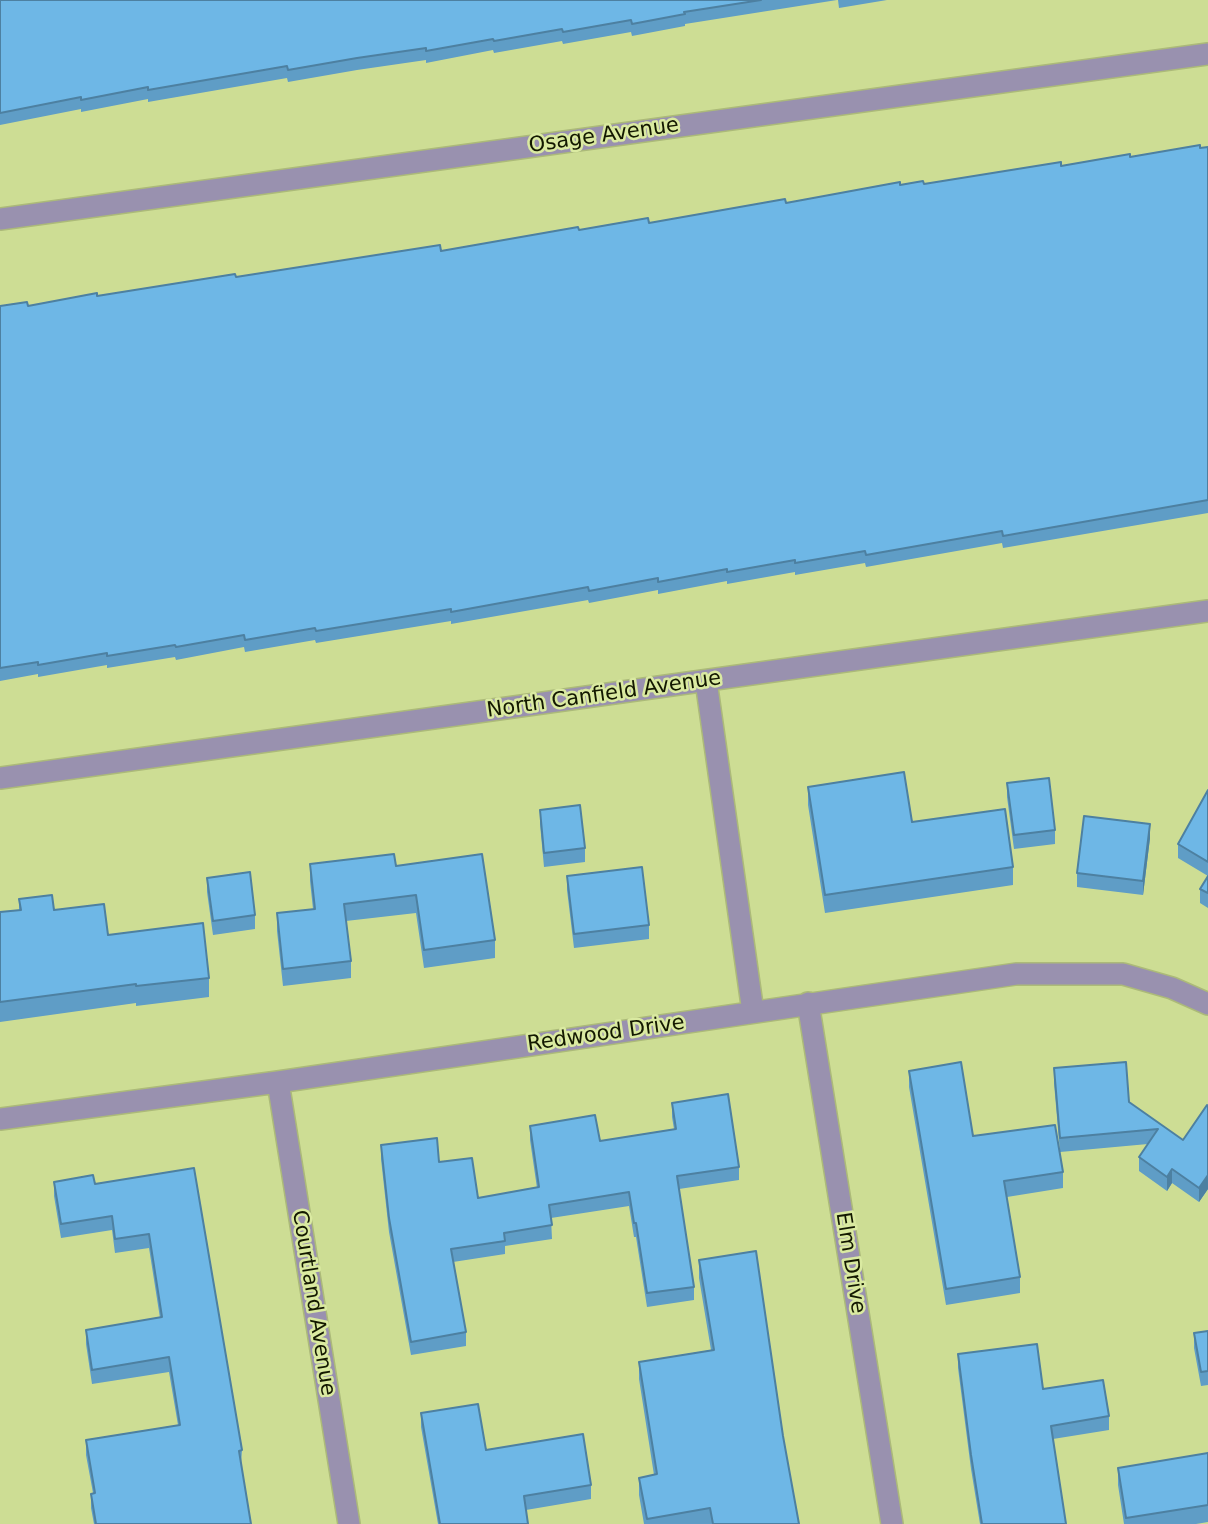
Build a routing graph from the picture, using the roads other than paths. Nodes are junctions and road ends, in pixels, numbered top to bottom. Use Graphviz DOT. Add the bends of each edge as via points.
graph roads {
  1 [pos="1208,54"];
  2 [pos="0,219"];
  3 [pos="1208,611"];
  4 [pos="706,681"];
  5 [pos="0,778"];
  6 [pos="808,1003"];
  7 [pos="1208,1004"];
  8 [pos="753,1012"];
  9 [pos="278,1082"];
  10 [pos="0,1119"];
  11 [pos="349,1524"];
  12 [pos="892,1524"];
  1 -- 2 [label="street, Osage Avenue"];
  3 -- 4 [label="street, North Canfield Avenue"];
  4 -- 5 [label="street, North Canfield Avenue"];
  4 -- 8 [label="street"];
  6 -- 7 [label="street, Redwood Drive" via="1016,974 1079,973 1123,974"];
  6 -- 8 [label="street, Redwood Drive"];
  6 -- 12 [label="street, Elm Drive"];
  8 -- 9 [label="street, Redwood Drive"];
  9 -- 10 [label="street, Redwood Drive"];
  9 -- 11 [label="street, Courtland Avenue"];
}
